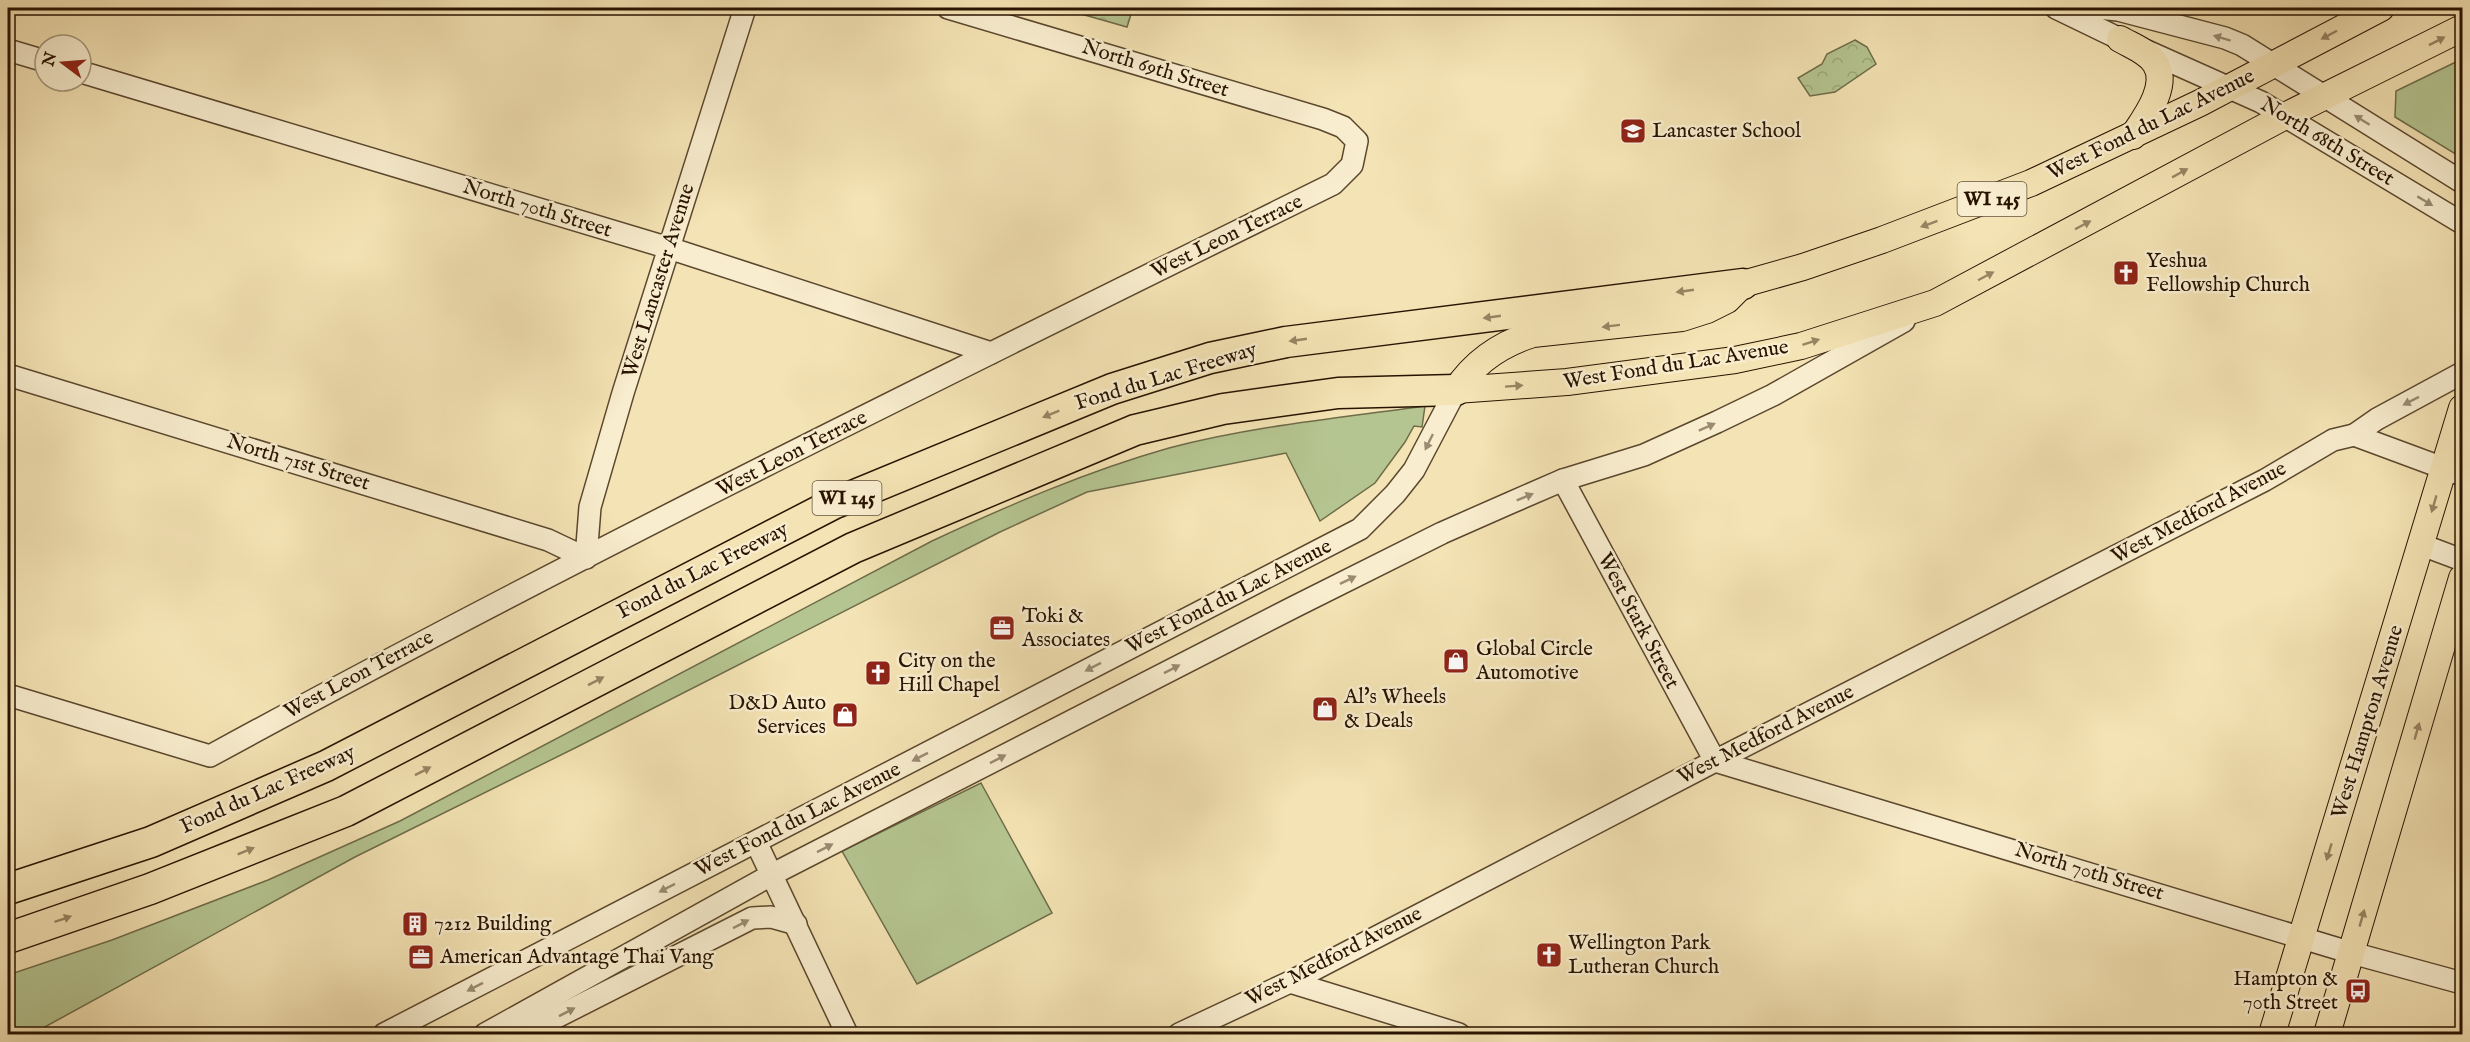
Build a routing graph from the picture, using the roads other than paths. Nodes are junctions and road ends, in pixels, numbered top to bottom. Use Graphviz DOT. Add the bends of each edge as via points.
graph roads {
  1 [pos="745,8"];
  2 [pos="948,8"];
  3 [pos="2056,8"];
  4 [pos="2097,8"];
  5 [pos="2381,8"];
  6 [pos="2463,28"];
  7 [pos="2120,39"];
  8 [pos="8,50"];
  9 [pos="33,57"];
  10 [pos="2273,64"];
  11 [pos="93,76"];
  12 [pos="2230,87"];
  13 [pos="2325,97"];
  14 [pos="2285,116"];
  15 [pos="2133,136"];
  16 [pos="1357,141"];
  17 [pos="2463,182"];
  18 [pos="2463,223"];
  19 [pos="669,248"];
  20 [pos="1743,284"];
  21 [pos="1935,303"];
  22 [pos="991,353"];
  23 [pos="2463,373"];
  24 [pos="8,375"];
  25 [pos="1456,390"];
  26 [pos="2463,408"];
  27 [pos="2354,435"];
  28 [pos="2453,472"];
  29 [pos="1563,480"];
  30 [pos="2422,545"];
  31 [pos="586,558"];
  32 [pos="2463,560"];
  33 [pos="2463,578"];
  34 [pos="8,695"];
  35 [pos="1714,761"];
  36 [pos="756,842"];
  37 [pos="773,874"];
  38 [pos="8,889"];
  39 [pos="796,924"];
  40 [pos="2302,936"];
  41 [pos="8,938"];
  42 [pos="2352,952"];
  43 [pos="1290,982"];
  44 [pos="2463,983"];
  45 [pos="512,1020"];
  46 [pos="384,1035"];
  47 [pos="485,1035"];
  48 [pos="847,1035"];
  49 [pos="1179,1035"];
  50 [pos="1459,1035"];
  51 [pos="2272,1035"];
  52 [pos="2327,1035"];
  1 -- 19 [label="street, West Lancaster Avenue"];
  2 -- 16 [label="street, North 69th Street" via="1323,119 1343,127"];
  3 -- 7 [label="street, North 68th Street"];
  10 -- 4 [label="street, North 68th Street, one-way" via="2225,38"];
  5 -- 10 [label="main road, West Fond du Lac Avenue / WI 145, one-way"];
  13 -- 6 [label="main road, West Fond du Lac Avenue / WI 145, one-way"];
  7 -- 12 [label="street, North 68th Street"];
  7 -- 15 [label="main road" via="2145,53 2158,70 2156,96"];
  8 -- 9 [label="street"];
  10 -- 12 [label="main road, West Fond du Lac Avenue / WI 145"];
  10 -- 13 [label="street, North 68th Street"];
  11 -- 19 [label="street, North 70th Street"];
  12 -- 14 [label="street, North 68th Street"];
  12 -- 15 [label="main road, West Fond du Lac Avenue / WI 145"];
  13 -- 14 [label="main road, West Fond du Lac Avenue / WI 145"];
  17 -- 13 [label="street, North 68th Street, one-way"];
  14 -- 18 [label="street, North 68th Street, one-way"];
  21 -- 14 [label="main road, West Fond du Lac Avenue / WI 145, one-way"];
  15 -- 20 [label="main road, West Fond du Lac Avenue / WI 145, one-way" via="1952,215"];
  16 -- 22 [label="street, West Leon Terrace" via="1352,165 1333,184"];
  19 -- 22 [label="street, North 70th Street"];
  19 -- 31 [label="street, West Lancaster Avenue" via="590,507"];
  20 -- 25 [label="main road, one-way" via="1727,300 1682,318 1533,334 1519,339 1478,362"];
  20 -- 38 [label="highway, Fond du Lac Freeway / WI 145, one-way" via="1286,342 1210,358 1112,389 833,504 326,766 151,842"];
  25 -- 21 [label="main road, West Fond du Lac Avenue / WI 145, one-way" via="1651,373 1734,360 1801,346"];
  29 -- 21 [label="street, West Fond du Lac Avenue, one-way" via="1644,455 1717,422 1773,395"];
  22 -- 31 [label="street, West Leon Terrace"];
  23 -- 27 [label="street, West Medford Avenue, one-way"];
  24 -- 31 [label="street, North 71st Street" via="548,540"];
  25 -- 36 [label="street, West Fond du Lac Avenue, one-way" via="1413,470 1360,529"];
  41 -- 25 [label="highway, Fond du Lac Freeway / WI 145, one-way" via="150,889 346,811 853,548 1135,430 1224,408 1338,393"];
  26 -- 28 [label="main road, West Hampton Avenue"];
  27 -- 28 [label="street"];
  27 -- 35 [label="street, West Medford Avenue" via="2333,440 2265,480"];
  28 -- 30 [label="main road, West Hampton Avenue, one-way"];
  29 -- 35 [label="street, West Stark Street"];
  37 -- 29 [label="street, West Fond du Lac Avenue, one-way" via="1317,595 1442,533"];
  30 -- 32 [label="street"];
  30 -- 40 [label="main road, West Hampton Avenue, one-way"];
  31 -- 34 [label="street, West Leon Terrace" via="374,666 210,756"];
  42 -- 33 [label="main road, one-way"];
  35 -- 40 [label="street, North 70th Street"];
  35 -- 43 [label="street, West Medford Avenue"];
  36 -- 37 [label="street"];
  36 -- 46 [label="street, West Fond du Lac Avenue, one-way"];
  37 -- 39 [label="street"];
  37 -- 45 [label="street, West Fond du Lac Avenue"];
  45 -- 39 [label="street, one-way" via="545,1023 752,918 771,917"];
  39 -- 48 [label="street"];
  40 -- 42 [label="street, North 70th Street"];
  40 -- 51 [label="main road, West Hampton Avenue"];
  42 -- 44 [label="street, North 70th Street"];
  42 -- 52 [label="main road"];
  43 -- 49 [label="street, West Medford Avenue"];
  43 -- 50 [label="street"];
  45 -- 47 [label="street, West Fond du Lac Avenue"];
}
